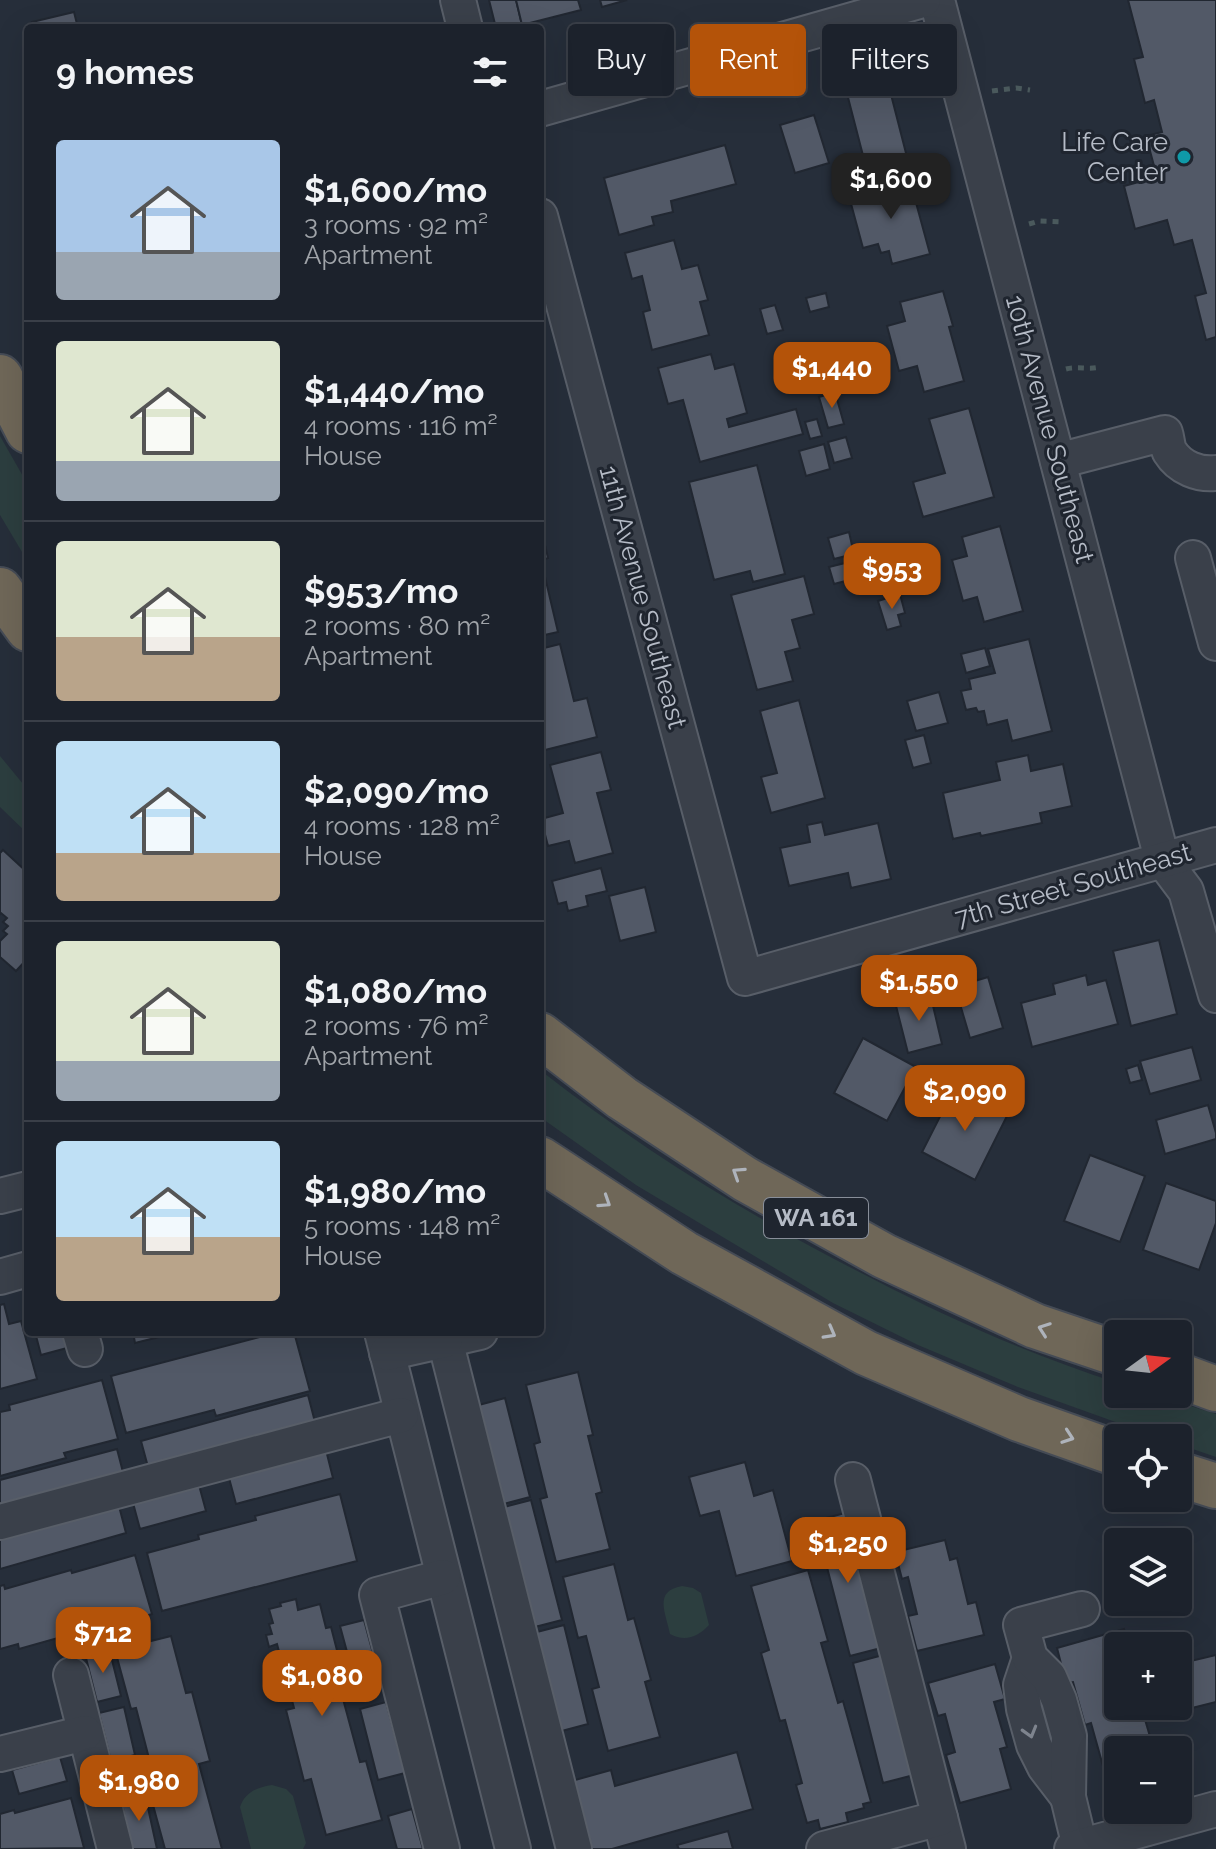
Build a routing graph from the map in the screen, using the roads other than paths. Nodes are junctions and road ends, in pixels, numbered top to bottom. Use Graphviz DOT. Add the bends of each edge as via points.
graph roads {
  1 [pos="458,0"];
  2 [pos="923,0"];
  3 [pos="937,0"];
  4 [pos="464,24"];
  5 [pos="544,108"];
  6 [pos="544,231"];
  7 [pos="0,377"];
  8 [pos="24,423"];
  9 [pos="1058,461"];
  10 [pos="1216,473"];
  11 [pos="1193,558"];
  12 [pos="0,590"];
  13 [pos="24,623"];
  14 [pos="1216,643"];
  15 [pos="1216,845"];
  16 [pos="1162,859"];
  17 [pos="745,978"];
  18 [pos="1216,995"];
  19 [pos="544,1038"];
  20 [pos="544,1162"];
  21 [pos="24,1190"];
  22 [pos="0,1196"];
  23 [pos="24,1270"];
  24 [pos="0,1277"];
  25 [pos="462,1336"];
  26 [pos="445,1340"];
  27 [pos="384,1343"];
  28 [pos="1104,1349"];
  29 [pos="1192,1380"];
  30 [pos="1216,1389"];
  31 [pos="401,1415"];
  32 [pos="1104,1449"];
  33 [pos="1192,1478"];
  34 [pos="853,1480"];
  35 [pos="1216,1486"];
  36 [pos="0,1522"];
  37 [pos="443,1577"];
  38 [pos="1082,1609"];
  39 [pos="71,1675"];
  40 [pos="85,1733"];
  41 [pos="0,1754"];
  42 [pos="1216,1809"];
  43 [pos="944,1834"];
  44 [pos="1076,1848"];
  45 [pos="115,1849"];
  46 [pos="442,1849"];
  47 [pos="513,1849"];
  48 [pos="574,1849"];
  49 [pos="824,1849"];
  1 -- 4 [label="street"];
  2 -- 5 [label="street"];
  3 -- 9 [label="street, 10th Avenue Southeast"];
  6 -- 17 [label="street, 11th Avenue Southeast"];
  7 -- 8 [label="highway"];
  9 -- 10 [label="street" via="1165,433 1180,464"];
  9 -- 16 [label="street, 10th Avenue Southeast"];
  11 -- 14 [label="street"];
  12 -- 13 [label="highway"];
  15 -- 16 [label="street, 7th Street Southeast"];
  16 -- 17 [label="street, 7th Street Southeast"];
  16 -- 18 [label="street" via="1186,891"];
  28 -- 19 [label="highway, WA 161, one-way" via="1035,1326 884,1256 745,1179 622,1098"];
  20 -- 32 [label="highway, one-way" via="684,1253 866,1353"];
  21 -- 22 [label="street"];
  23 -- 24 [label="street"];
  25 -- 26 [label="street"];
  26 -- 27 [label="street"];
  26 -- 48 [label="street"];
  27 -- 31 [label="street"];
  29 -- 30 [label="highway"];
  31 -- 36 [label="street"];
  31 -- 37 [label="street"];
  33 -- 35 [label="highway"];
  34 -- 43 [label="street"];
  37 -- 46 [label="street" via="377,1595"];
  37 -- 47 [label="street"];
  38 -- 44 [label="street" via="1021,1625 1030,1658 1049,1677 1059,1700 1069,1736 1068,1797"];
  39 -- 40 [label="street"];
  40 -- 41 [label="street"];
  40 -- 45 [label="street"];
  42 -- 44 [label="street"];
  43 -- 49 [label="street"];
}
